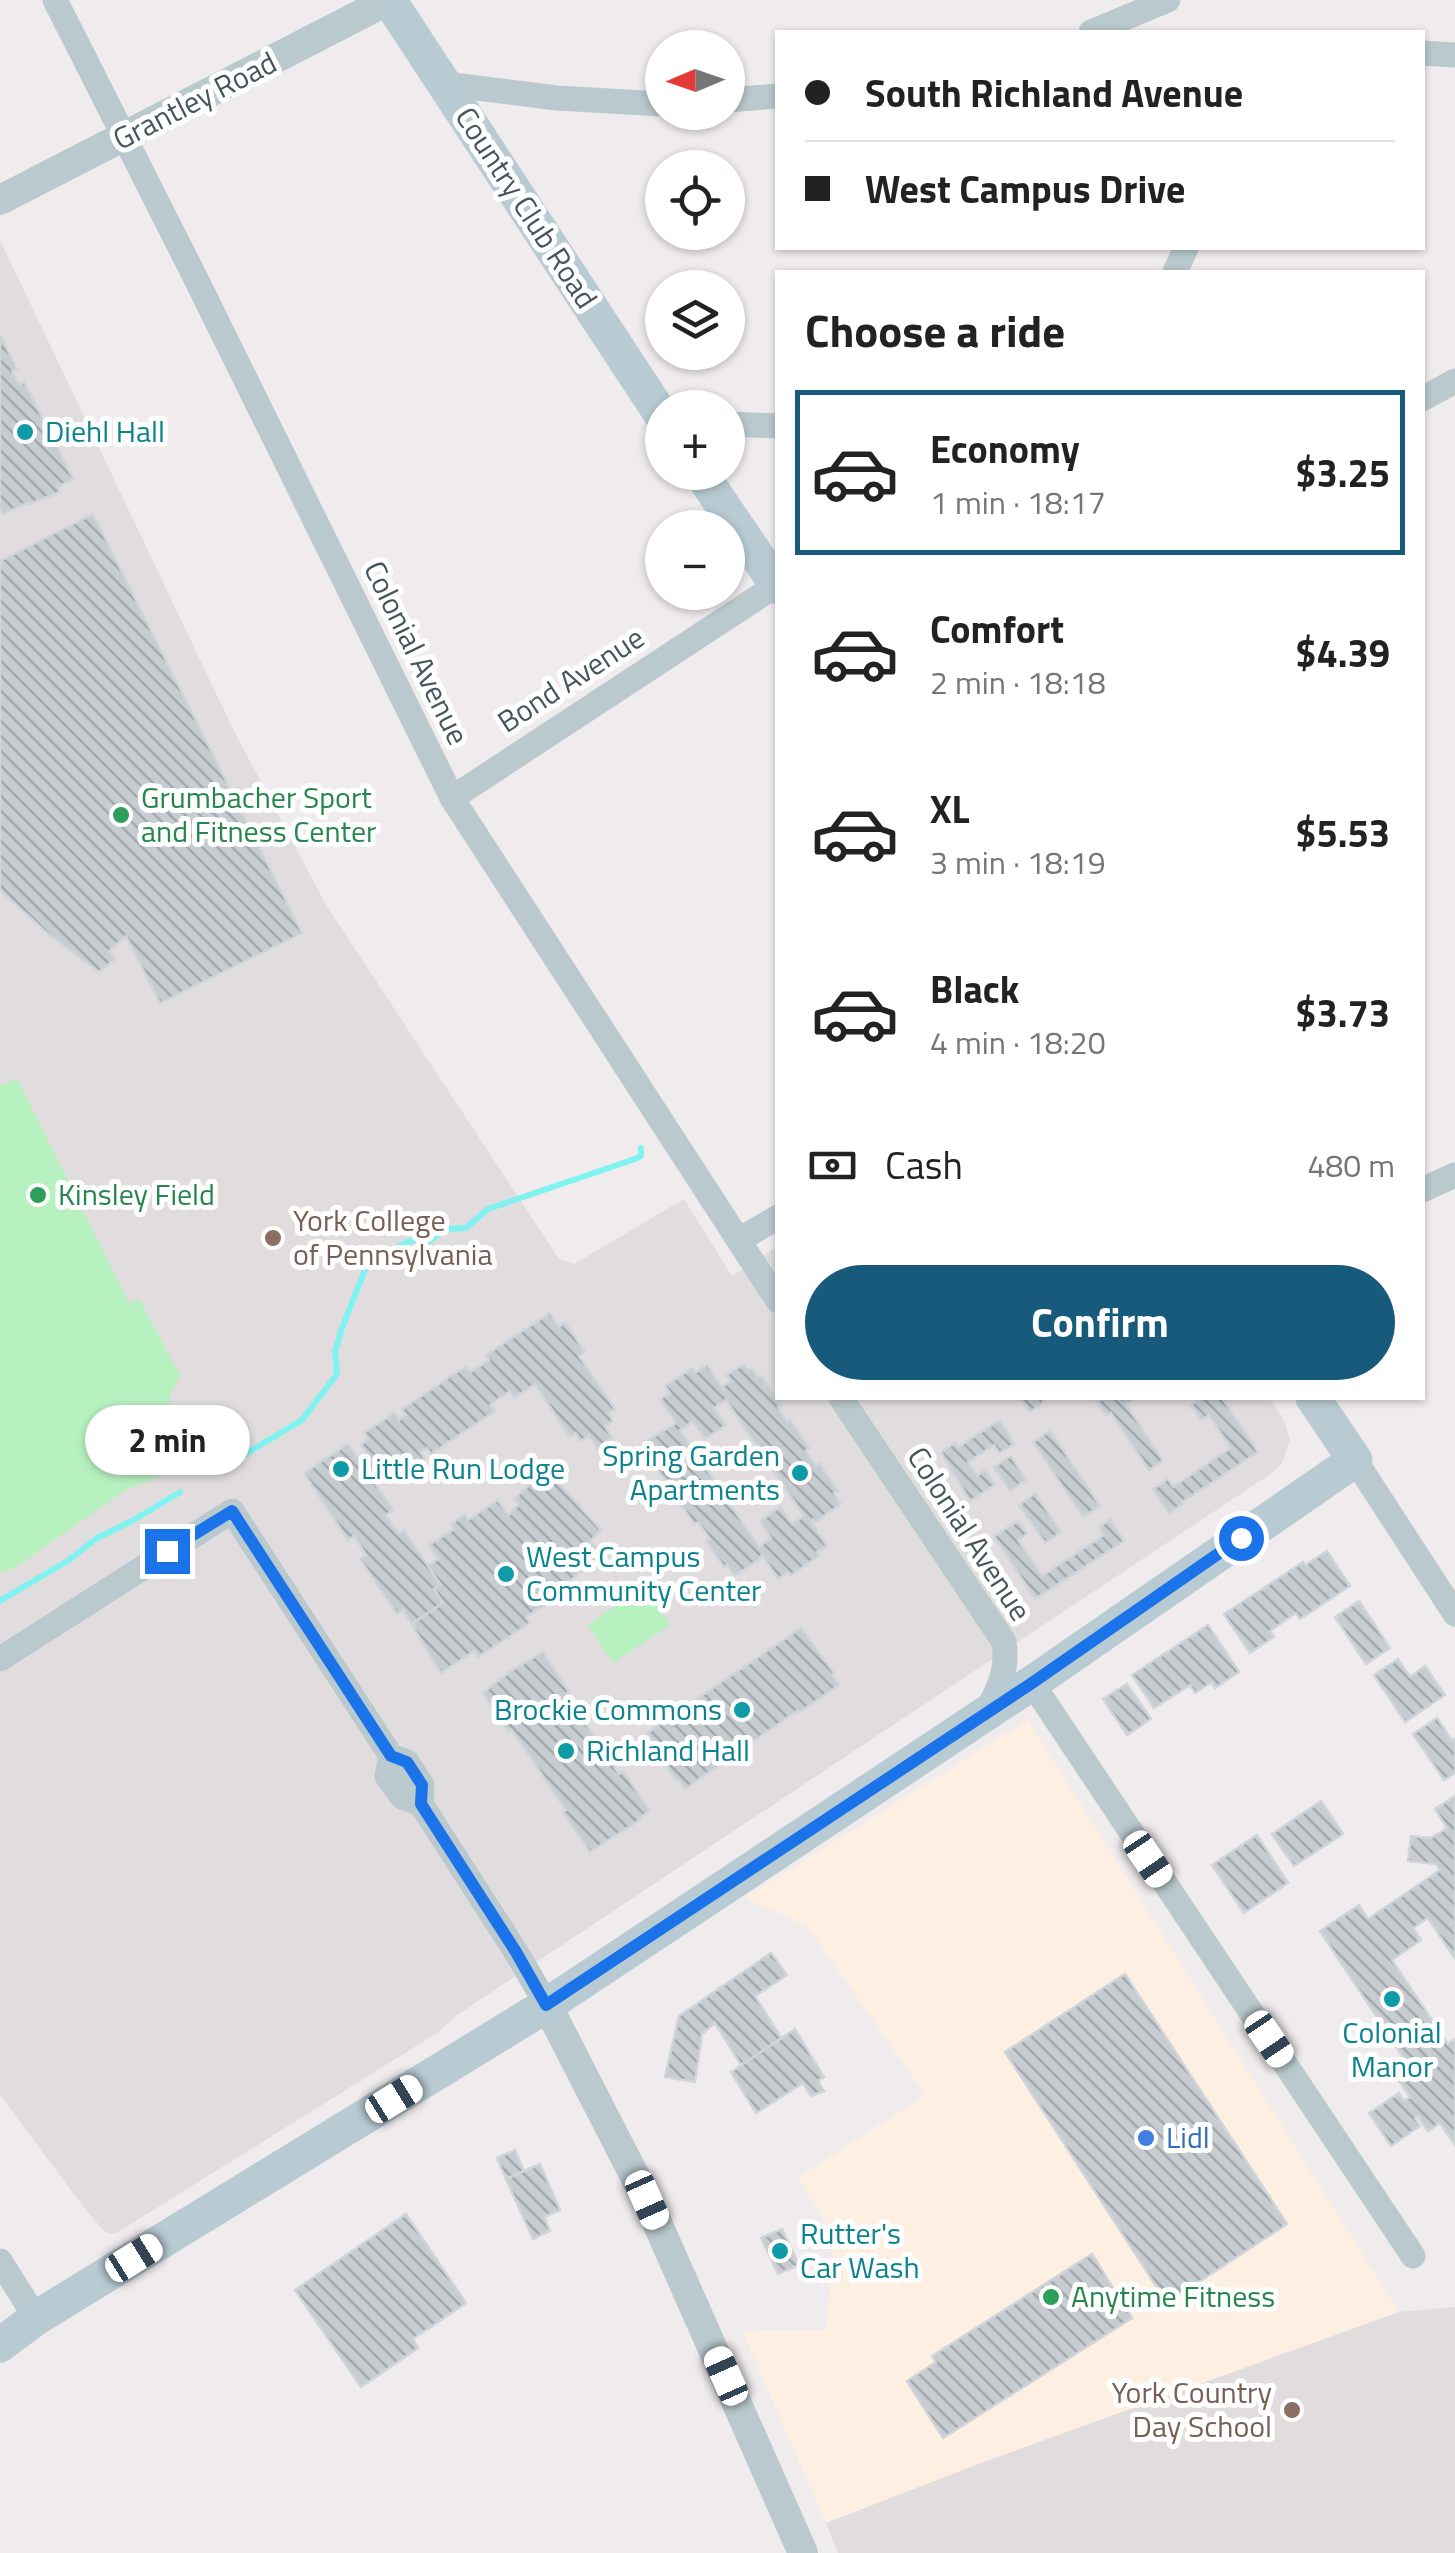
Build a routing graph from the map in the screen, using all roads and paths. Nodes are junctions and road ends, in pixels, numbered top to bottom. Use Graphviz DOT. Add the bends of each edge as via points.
graph roads {
  1 [pos="55,0"];
  2 [pos="389,0"];
  3 [pos="1168,0"];
  4 [pos="1096,30"];
  5 [pos="1425,52"];
  6 [pos="1455,55"];
  7 [pos="445,84"];
  8 [pos="775,96"];
  9 [pos="745,99"];
  10 [pos="645,103"];
  11 [pos="124,138"];
  12 [pos="0,200"];
  13 [pos="1455,381"];
  14 [pos="645,390"];
  15 [pos="1425,397"];
  16 [pos="745,425"];
  17 [pos="775,426"];
  18 [pos="712,490"];
  19 [pos="775,582"];
  20 [pos="775,586"];
  21 [pos="452,798"];
  22 [pos="1455,1175"];
  23 [pos="1425,1189"];
  24 [pos="775,1219"];
  25 [pos="739,1240"];
  26 [pos="775,1296"];
  27 [pos="842,1400"];
  28 [pos="1314,1400"];
  29 [pos="1355,1460"];
  30 [pos="1455,1614"];
  31 [pos="0,1659"];
  32 [pos="1032,1683"];
  33 [pos="986,1714"];
  34 [pos="546,2005"];
  35 [pos="1412,2256"];
  36 [pos="0,2261"];
  37 [pos="36,2318"];
  38 [pos="0,2344"];
  39 [pos="803,2553"];
  1 -- 11 [label="street, Colonial Avenue"];
  2 -- 7 [label="main road, Country Club Road"];
  2 -- 11 [label="street, Grantley Road"];
  3 -- 4 [label="street"];
  5 -- 6 [label="street"];
  7 -- 10 [label="street"];
  7 -- 14 [label="main road, Country Club Road"];
  8 -- 9 [label="street"];
  11 -- 12 [label="street, Grantley Road"];
  11 -- 21 [label="street, Colonial Avenue"];
  13 -- 15 [label="street"];
  16 -- 17 [label="street"];
  18 -- 19 [label="main road"];
  20 -- 21 [label="street, Bond Avenue"];
  21 -- 25 [label="street, Colonial Avenue"];
  22 -- 23 [label="street"];
  24 -- 25 [label="street"];
  25 -- 26 [label="street, Colonial Avenue"];
  27 -- 33 [label="street, Colonial Avenue" via="1004,1642 1003,1678"];
  28 -- 29 [label="main road"];
  29 -- 30 [label="street"];
  29 -- 32 [label="main road"];
  31 -- 34 [label="street" via="232,1511 391,1756 388,1776 402,1797 421,1804"];
  32 -- 33 [label="main road"];
  32 -- 35 [label="street"];
  33 -- 34 [label="main road"];
  34 -- 37 [label="main road"];
  34 -- 39 [label="street" via="647,2200"];
  36 -- 37 [label="street"];
  37 -- 38 [label="main road"];
}
